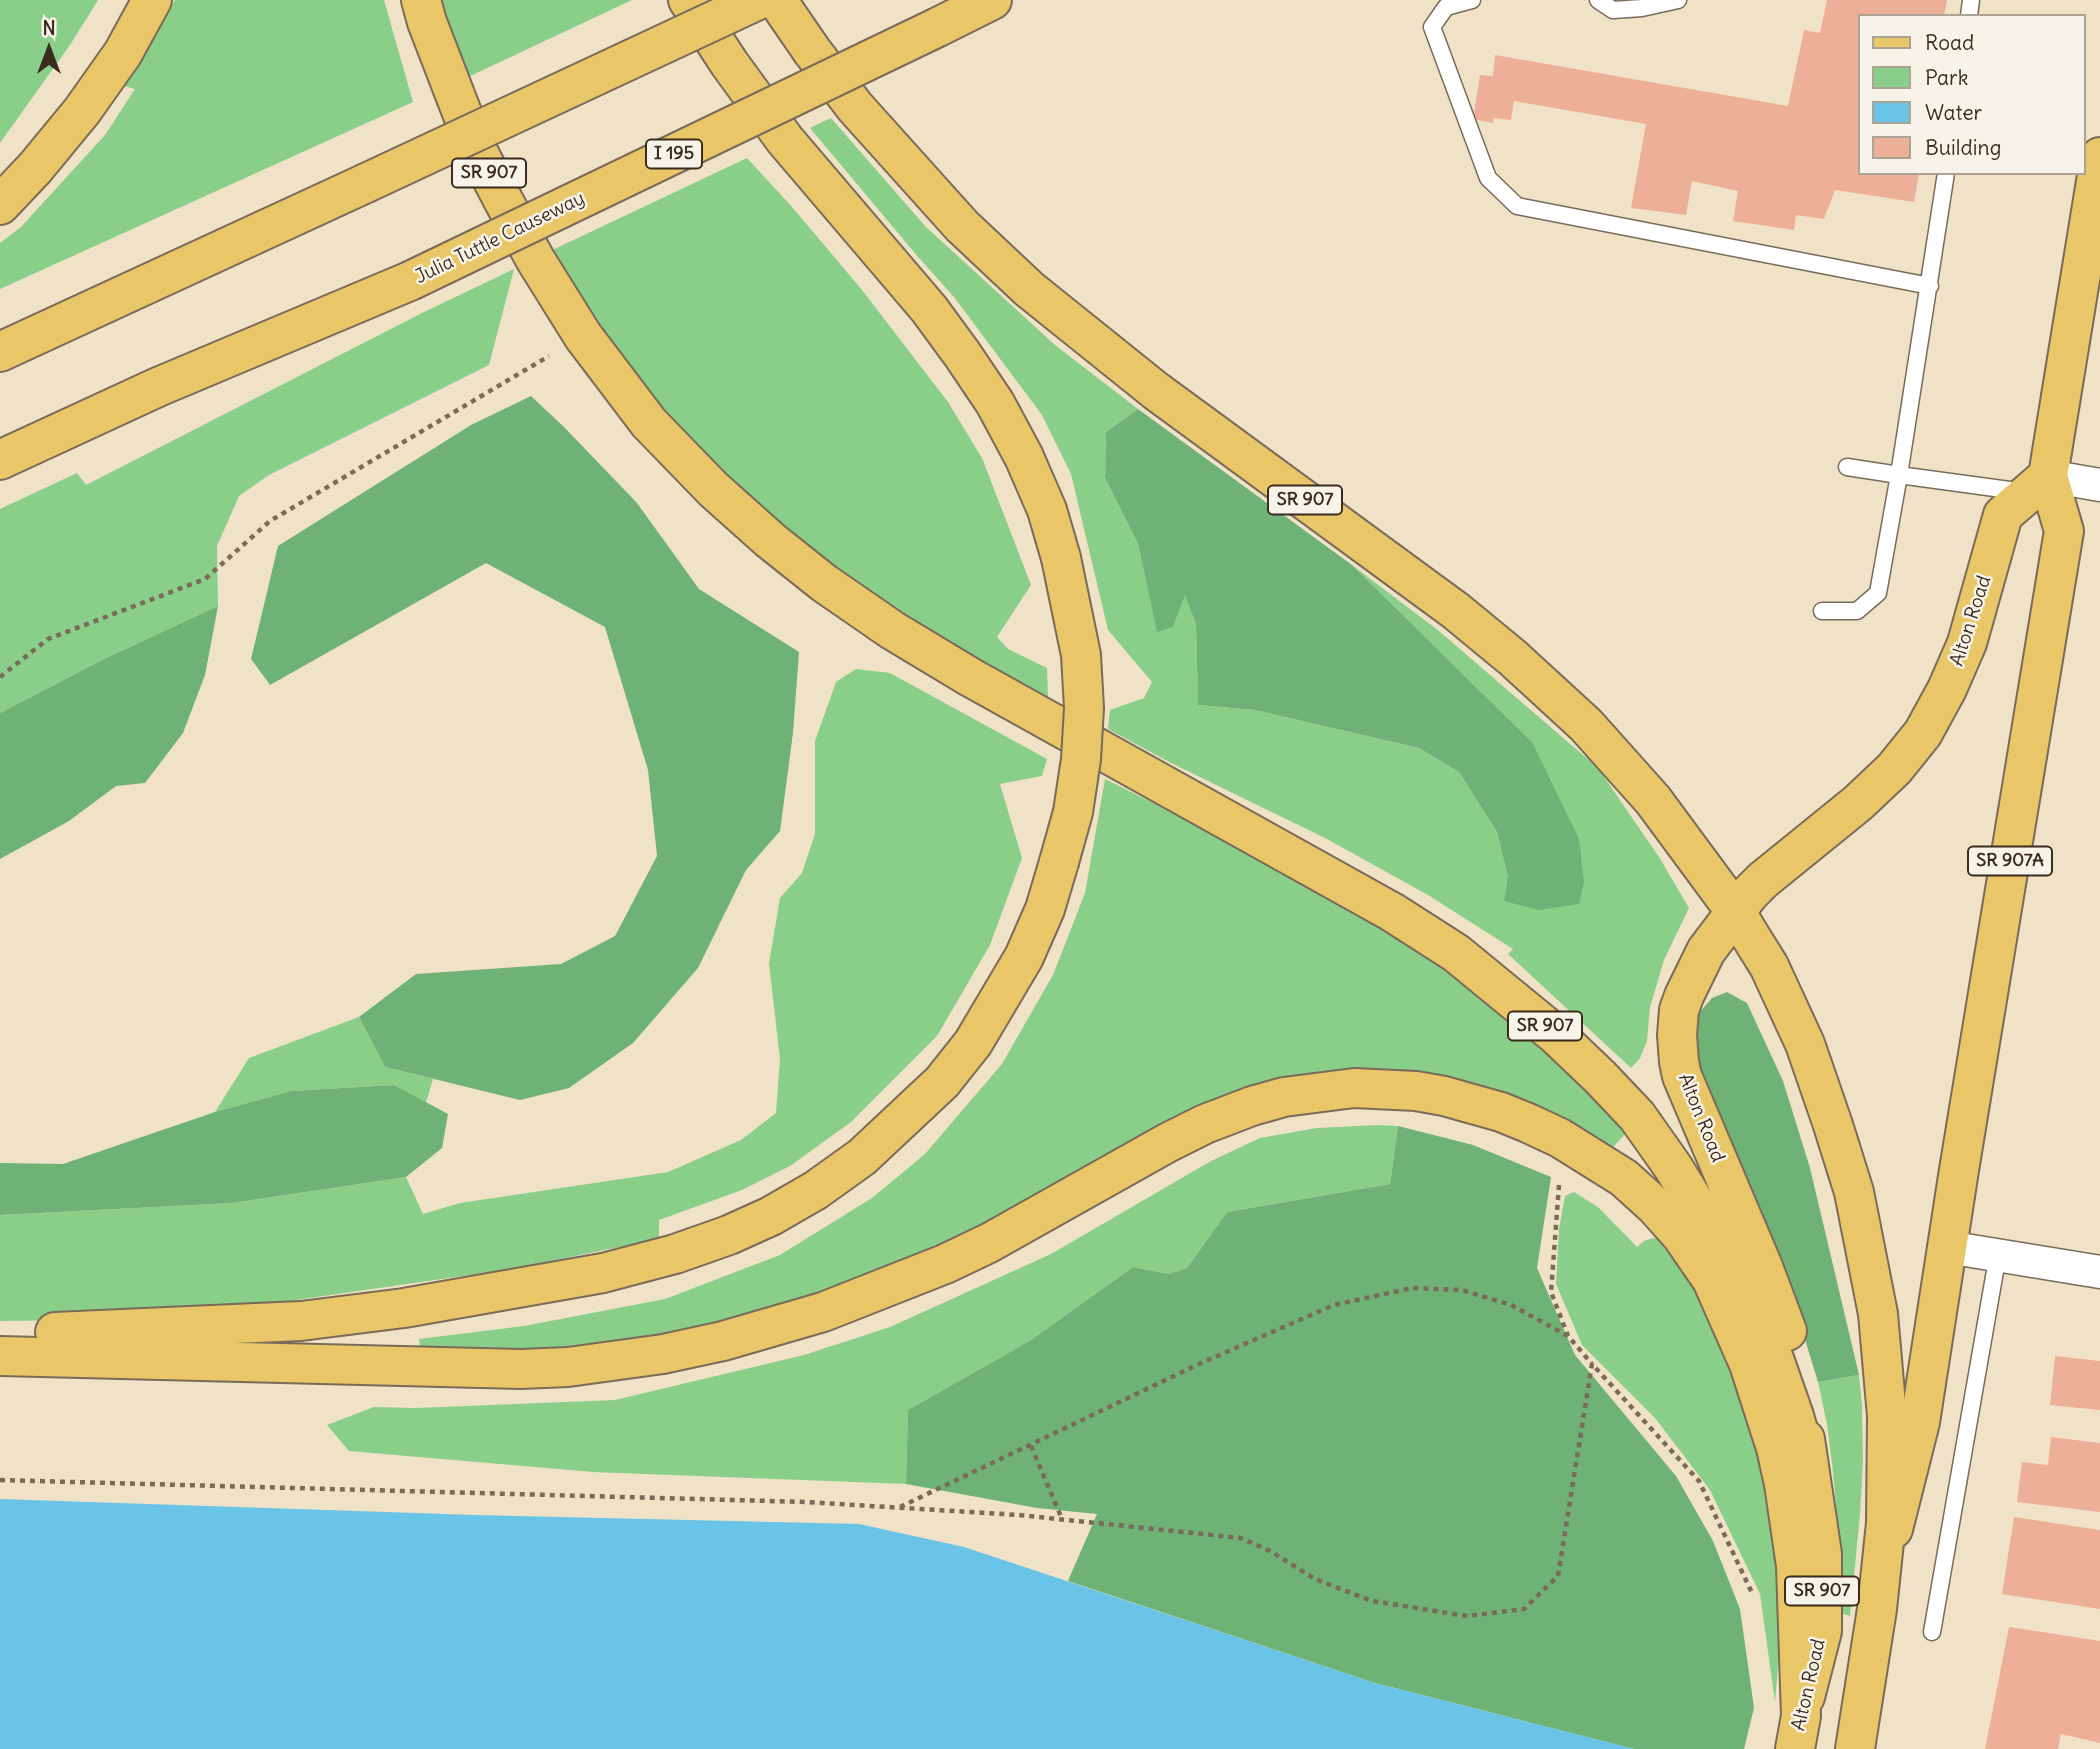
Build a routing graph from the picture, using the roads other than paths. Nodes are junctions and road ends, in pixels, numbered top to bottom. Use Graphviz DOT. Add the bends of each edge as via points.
graph roads {
  1 [pos="152,0"];
  2 [pos="421,0"];
  3 [pos="688,0"];
  4 [pos="758,0"];
  5 [pos="777,0"];
  6 [pos="992,0"];
  7 [pos="1472,0"];
  8 [pos="1598,0"];
  9 [pos="1678,0"];
  10 [pos="2100,156"];
  11 [pos="1946,175"];
  12 [pos="0,205"];
  13 [pos="2095,224"];
  14 [pos="1930,286"];
  15 [pos="0,352"];
  16 [pos="0,460"];
  17 [pos="1847,467"];
  18 [pos="1899,475"];
  19 [pos="2038,485"];
  20 [pos="2100,485"];
  21 [pos="1822,611"];
  22 [pos="1735,911"];
  23 [pos="1947,1247"];
  24 [pos="1998,1254"];
  25 [pos="2100,1272"];
  26 [pos="0,1333"];
  27 [pos="0,1356"];
  28 [pos="1808,1465"];
  29 [pos="1881,1575"];
  30 [pos="1932,1632"];
  31 [pos="1798,1732"];
  32 [pos="1857,1737"];
  1 -- 12 [label="main road" via="123,53 82,111"];
  2 -- 28 [label="main road, SR 907" via="474,144 583,336 649,423 770,540 892,630 1392,912 1456,953 1556,1035 1637,1116 1703,1216 1738,1278 1773,1356"];
  3 -- 26 [label="main road, bridge" via="785,140 962,354 995,403 1047,510 1080,655 1084,708 1073,812 1045,909 1024,957 973,1043 906,1118 816,1189 729,1235 603,1273 391,1310 301,1321"];
  4 -- 15 [label="main road, bridge"];
  5 -- 22 [label="main road, SR 907" via="855,107 962,226 1029,289 1116,360 1412,577 1531,674 1631,773"];
  6 -- 16 [label="main road, Julia Tuttle Causeway / I 195, bridge" via="410,281 158,387"];
  7 -- 14 [label="lane" via="1446,7 1432,27 1488,178 1517,206"];
  8 -- 9 [label="lane" via="1613,10"];
  10 -- 13 [label="main road, SR 907A"];
  11 -- 14 [label="lane"];
  13 -- 19 [label="main road, SR 907A"];
  14 -- 18 [label="lane"];
  17 -- 18 [label="lane"];
  18 -- 19 [label="lane"];
  18 -- 21 [label="lane" via="1878,593 1857,611"];
  19 -- 20 [label="street"];
  19 -- 22 [label="main road, Alton Road" via="2003,515 1967,643 1923,733 1894,769 1763,880"];
  19 -- 23 [label="main road, SR 907A" via="2064,531"];
  22 -- 28 [label="main road, Alton Road" via="1706,951 1684,996 1678,1022 1679,1062 1789,1335"];
  22 -- 29 [label="main road, SR 907" via="1769,966 1805,1044 1844,1159 1868,1254 1887,1416"];
  23 -- 24 [label="street"];
  23 -- 29 [label="main road, SR 907A" via="1920,1422"];
  24 -- 25 [label="street"];
  24 -- 30 [label="lane"];
  27 -- 31 [label="main road" via="521,1369 663,1354 823,1312 892,1286 989,1244 1167,1143 1252,1106 1354,1088 1444,1096 1501,1112 1560,1138 1624,1178 1668,1220 1707,1272 1740,1341 1776,1448 1786,1497 1796,1566"];
  28 -- 31 [label="main road, Alton Road / SR 907" via="1822,1554 1822,1631"];
  29 -- 32 [label="main road, SR 907"];
}
